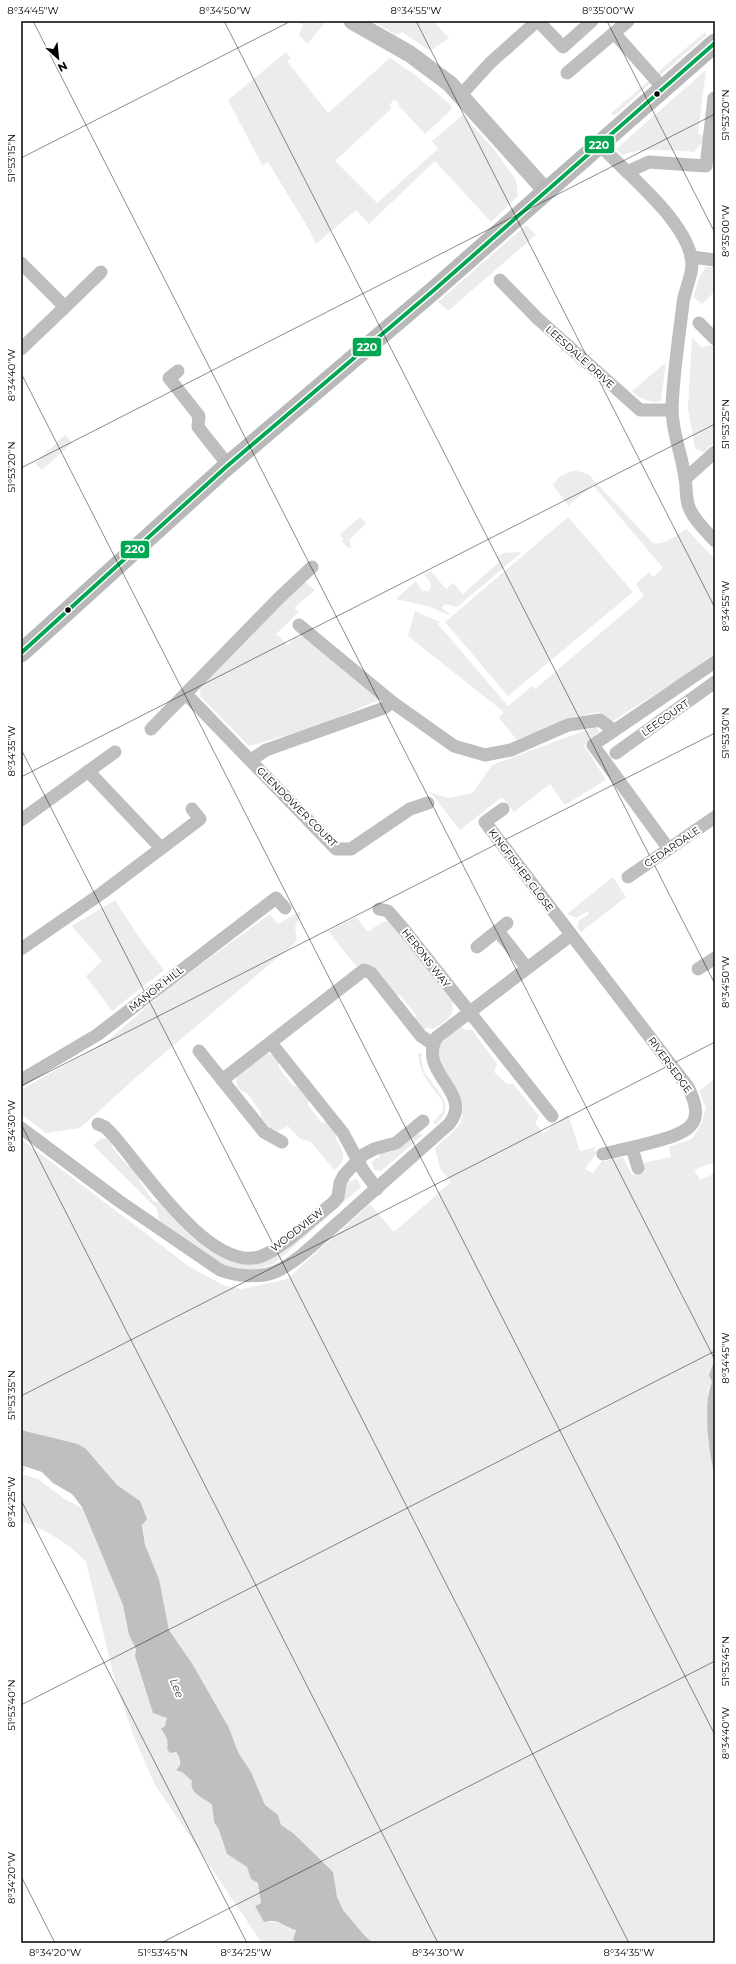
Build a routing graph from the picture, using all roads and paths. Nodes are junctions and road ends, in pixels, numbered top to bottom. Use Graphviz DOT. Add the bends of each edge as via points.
graph roads {
  1 [pos="352,21"];
  2 [pos="537,21"];
  3 [pos="592,21"];
  4 [pos="628,21"];
  5 [pos="614,33"];
  6 [pos="715,43"];
  7 [pos="567,73"];
  8 [pos="663,88"];
  9 [pos="460,96"];
  10 [pos="714,98"];
  11 [pos="599,144"];
  12 [pos="627,172"];
  13 [pos="546,192"];
  14 [pos="691,257"];
  15 [pos="715,260"];
  16 [pos="21,263"];
  17 [pos="101,272"];
  18 [pos="500,280"];
  19 [pos="65,307"];
  20 [pos="700,323"];
  21 [pos="715,339"];
  22 [pos="21,349"];
  23 [pos="178,371"];
  24 [pos="672,410"];
  25 [pos="715,452"];
  26 [pos="228,465"];
  27 [pos="685,479"];
  28 [pos="715,541"];
  29 [pos="312,568"];
  30 [pos="299,625"];
  31 [pos="21,653"];
  32 [pos="715,662"];
  33 [pos="715,682"];
  34 [pos="682,685"];
  35 [pos="186,694"];
  36 [pos="691,699"];
  37 [pos="392,702"];
  38 [pos="150,729"];
  39 [pos="613,730"];
  40 [pos="115,752"];
  41 [pos="616,753"];
  42 [pos="251,760"];
  43 [pos="88,771"];
  44 [pos="428,803"];
  45 [pos="192,809"];
  46 [pos="503,809"];
  47 [pos="715,817"];
  48 [pos="21,820"];
  49 [pos="160,848"];
  50 [pos="668,848"];
  51 [pos="628,877"];
  52 [pos="284,908"];
  53 [pos="379,908"];
  54 [pos="571,935"];
  55 [pos="477,947"];
  56 [pos="21,949"];
  57 [pos="715,958"];
  58 [pos="527,968"];
  59 [pos="698,969"];
  60 [pos="469,1013"];
  61 [pos="271,1043"];
  62 [pos="433,1044"];
  63 [pos="199,1051"];
  64 [pos="21,1080"];
  65 [pos="222,1080"];
  66 [pos="552,1116"];
  67 [pos="423,1121"];
  68 [pos="98,1124"];
  69 [pos="21,1128"];
  70 [pos="282,1142"];
  71 [pos="632,1148"];
  72 [pos="603,1154"];
  73 [pos="358,1160"];
  74 [pos="638,1168"];
  75 [pos="377,1189"];
  1 -- 9 [label="street" via="410,54 437,74"];
  2 -- 3 [label="street" via="563,47"];
  2 -- 9 [label="street" via="490,63"];
  4 -- 5 [label="street"];
  5 -- 7 [label="street"];
  5 -- 8 [label="street"];
  6 -- 8 [label="main road"];
  8 -- 11 [label="main road"];
  9 -- 13 [label="street"];
  10 -- 12 [label="street" via="706,166 649,162"];
  11 -- 12 [label="street"];
  11 -- 13 [label="main road"];
  12 -- 14 [label="street" via="673,222 686,242"];
  13 -- 26 [label="main road"];
  14 -- 15 [label="street"];
  14 -- 24 [label="street" via="691,268 683,300"];
  16 -- 19 [label="street"];
  17 -- 19 [label="street"];
  18 -- 24 [label="street, LEESDALE DRIVE" via="537,318 640,410"];
  19 -- 22 [label="street"];
  20 -- 21 [label="street"];
  23 -- 26 [label="street" via="169,378 199,416 198,427"];
  24 -- 27 [label="street"];
  25 -- 27 [label="street"];
  26 -- 31 [label="main road"];
  27 -- 28 [label="street" via="689,509"];
  29 -- 35 [label="street" via="279,598"];
  30 -- 37 [label="street"];
  32 -- 34 [label="street"];
  33 -- 36 [label="street, LEECOURT"];
  34 -- 36 [label="street"];
  34 -- 39 [label="street"];
  35 -- 38 [label="street"];
  35 -- 42 [label="street, GLENDOWER COURT"];
  36 -- 41 [label="street, LEECOURT"];
  37 -- 39 [label="street" via="454,746 485,755 511,750 568,725 600,720"];
  37 -- 42 [label="street, GLENDOWER COURT" via="384,708 266,750"];
  39 -- 50 [label="street" via="593,745"];
  40 -- 43 [label="street"];
  42 -- 44 [label="street, GLENDOWER COURT" via="336,849 351,849 410,809"];
  43 -- 48 [label="street"];
  43 -- 49 [label="street"];
  45 -- 49 [label="street" via="200,819"];
  46 -- 54 [label="street, KINGFISHER CLOSE" via="485,822"];
  47 -- 50 [label="street, CEDARDALE"];
  49 -- 56 [label="street" via="96,897"];
  50 -- 51 [label="street, CEDARDALE"];
  52 -- 64 [label="street, MANOR HILL" via="276,898 103,1031"];
  53 -- 60 [label="street, HERONS WAY" via="388,911 398,922"];
  54 -- 58 [label="street"];
  54 -- 71 [label="street, RIVERSEDGE" via="694,1098 696,1109 687,1130"];
  55 -- 58 [label="street" via="502,927"];
  57 -- 59 [label="street"];
  58 -- 60 [label="street"];
  60 -- 62 [label="street" via="437,1037"];
  60 -- 66 [label="street"];
  61 -- 62 [label="street" via="364,970 371,973 421,1036"];
  61 -- 65 [label="street"];
  61 -- 73 [label="street" via="343,1133"];
  62 -- 75 [label="street" via="432,1062 452,1093 457,1108 455,1117"];
  63 -- 65 [label="street"];
  65 -- 70 [label="street" via="264,1132"];
  67 -- 73 [label="street, WOODVIEW" via="396,1143 374,1149"];
  68 -- 73 [label="street, WOODVIEW" via="112,1134 161,1195 192,1228 222,1249 241,1257 258,1257 265,1254 282,1244 333,1203 338,1197 344,1175"];
  69 -- 75 [label="street" via="119,1201 220,1270 233,1275 261,1275 275,1272 288,1265"];
  71 -- 72 [label="street, RIVERSEDGE"];
  71 -- 74 [label="street"];
  73 -- 75 [label="street"];
}
